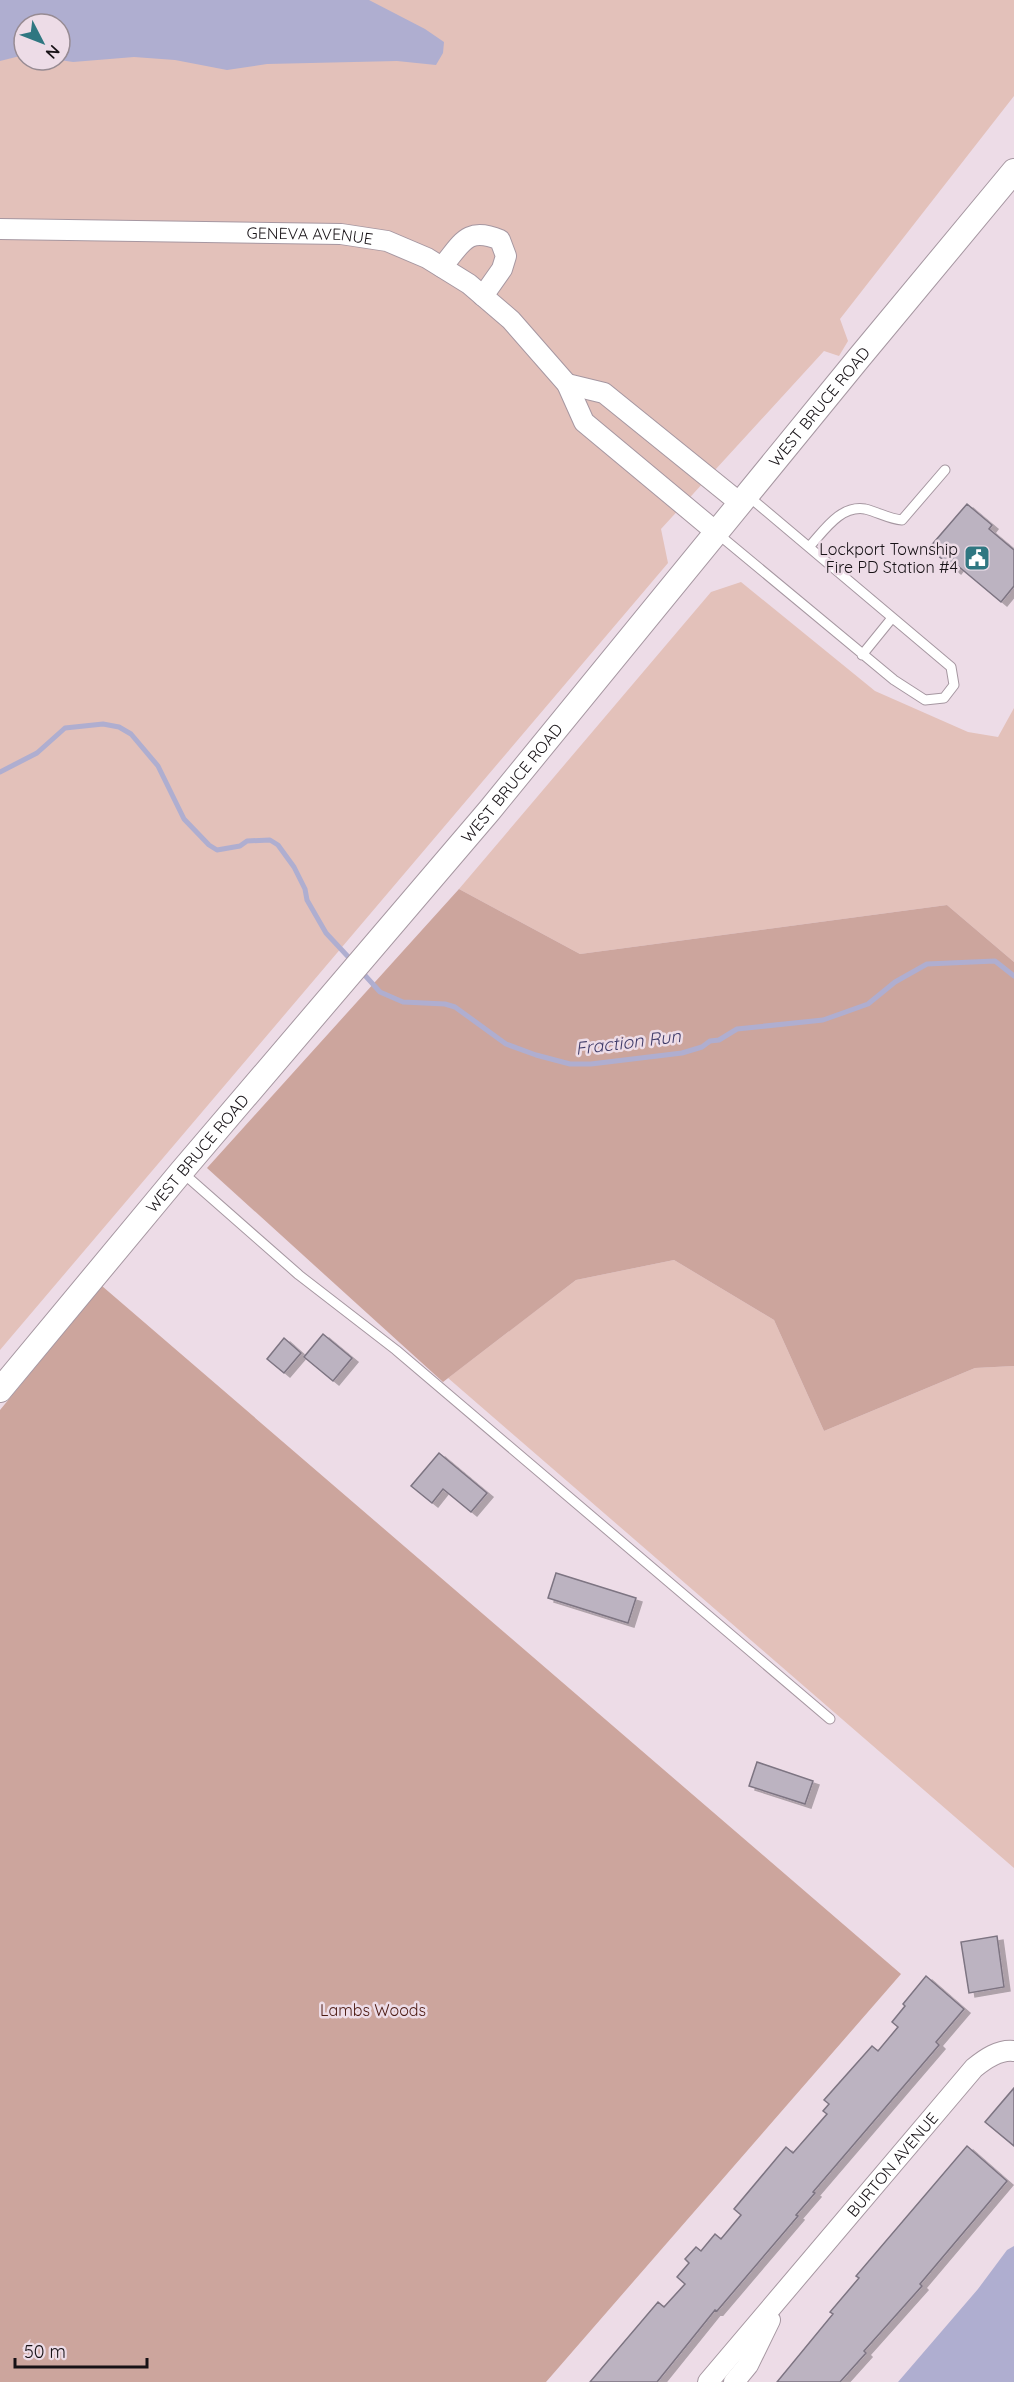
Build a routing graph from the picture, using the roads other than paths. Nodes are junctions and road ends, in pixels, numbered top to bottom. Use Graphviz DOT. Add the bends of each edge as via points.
graph roads {
  1 [pos="1014,171"];
  2 [pos="0,229"];
  3 [pos="442,267"];
  4 [pos="483,296"];
  5 [pos="567,384"];
  6 [pos="945,470"];
  7 [pos="743,499"];
  8 [pos="716,532"];
  9 [pos="808,547"];
  10 [pos="892,618"];
  11 [pos="862,655"];
  12 [pos="181,1172"];
  13 [pos="0,1390"];
  14 [pos="830,1719"];
  15 [pos="1012,2051"];
  16 [pos="785,2290"];
  17 [pos="708,2382"];
  18 [pos="734,2382"];
  1 -- 7 [label="street, WEST BRUCE ROAD"];
  2 -- 3 [label="street, GENEVA AVENUE" via="341,234 387,241"];
  3 -- 4 [label="street, GENEVA AVENUE"];
  3 -- 4 [label="street" via="467,238 484,233 500,240 506,256 502,269"];
  4 -- 5 [label="street, GENEVA AVENUE" via="511,320"];
  5 -- 7 [label="street" via="604,393"];
  5 -- 8 [label="street, GENEVA AVENUE" via="584,422"];
  6 -- 9 [label="lane" via="902,520 864,509 844,511"];
  7 -- 8 [label="street, WEST BRUCE ROAD"];
  7 -- 9 [label="lane"];
  8 -- 11 [label="lane"];
  8 -- 12 [label="street, WEST BRUCE ROAD" via="489,811"];
  9 -- 10 [label="lane"];
  10 -- 11 [label="lane"];
  10 -- 11 [label="lane" via="951,667 954,685 944,698 925,700"];
  12 -- 13 [label="street, WEST BRUCE ROAD"];
  12 -- 14 [label="lane" via="298,1275 396,1350"];
  15 -- 16 [label="street, BURTON AVENUE" via="989,2056 974,2068"];
  16 -- 17 [label="street, BURTON AVENUE"];
  16 -- 18 [label="street, BURTON AVENUE" via="748,2365"];
}
